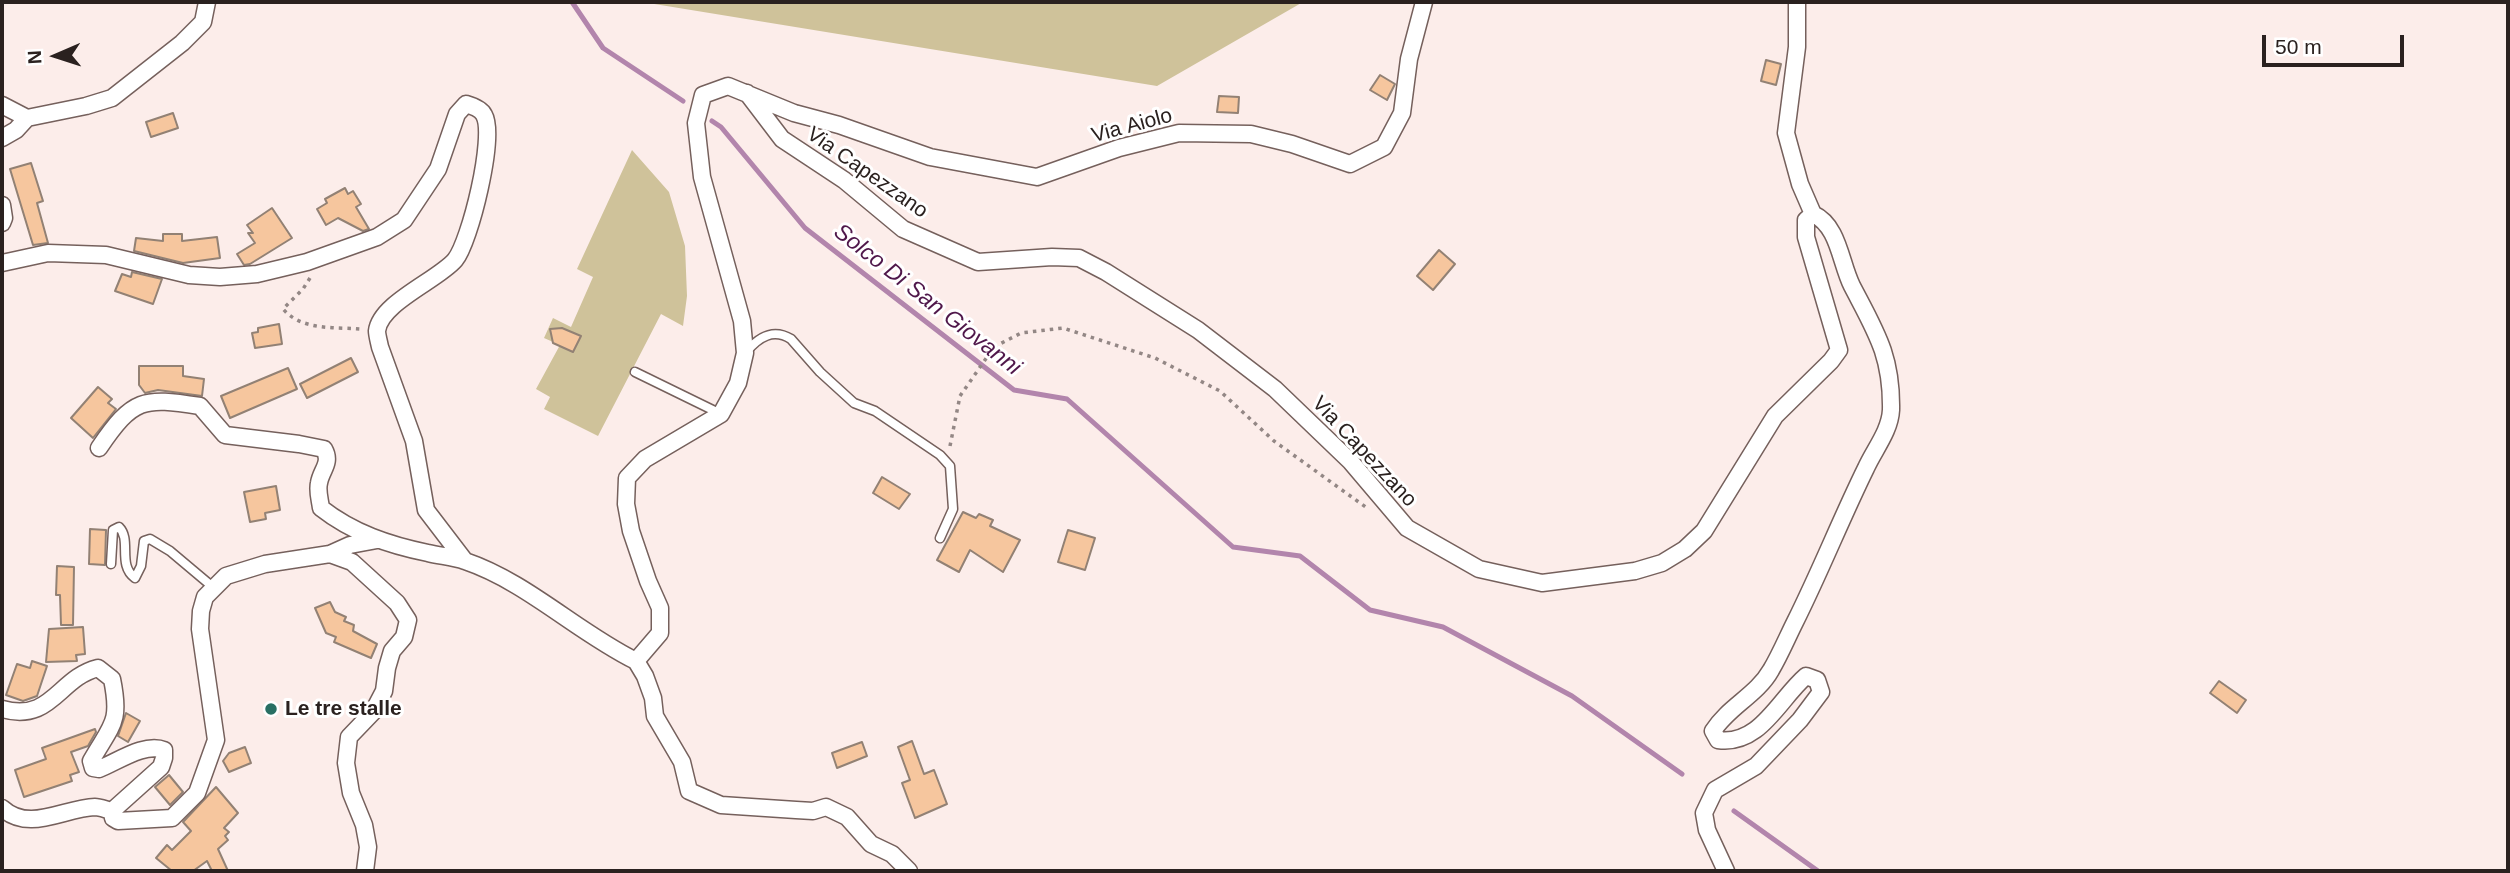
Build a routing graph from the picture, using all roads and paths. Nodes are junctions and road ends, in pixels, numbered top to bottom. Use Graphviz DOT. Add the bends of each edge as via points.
graph roads {
  1 [pos="207,2"];
  2 [pos="1424,2"];
  3 [pos="1797,2"];
  4 [pos="747,93"];
  5 [pos="2,105"];
  6 [pos="27,118"];
  7 [pos="2,138"];
  8 [pos="2,205"];
  9 [pos="1813,214"];
  10 [pos="2,223"];
  11 [pos="307,262"];
  12 [pos="2,263"];
  13 [pos="377,331"];
  14 [pos="746,353"];
  15 [pos="635,372"];
  16 [pos="721,414"];
  17 [pos="99,448"];
  18 [pos="940,455"];
  19 [pos="1374,512"];
  20 [pos="940,538"];
  21 [pos="377,540"];
  22 [pos="330,554"];
  23 [pos="465,561"];
  24 [pos="111,564"];
  25 [pos="214,588"];
  26 [pos="636,661"];
  27 [pos="2,709"];
  28 [pos="2,808"];
  29 [pos="112,811"];
  30 [pos="365,871"];
  31 [pos="909,871"];
  32 [pos="1726,871"];
  1 -- 6 [label="street" via="203,22 112,98"];
  2 -- 4 [label="street, Via Aiolo" via="1409,59 1402,113 1384,147 1350,164 1251,134 1180,133 1119,148 1038,177 930,157"];
  3 -- 9 [label="street" via="1797,47 1786,132"];
  4 -- 9 [label="street, Via Capezzano" via="782,139 844,180 903,229 978,262 1079,258 1106,272 1198,330 1275,389 1352,462 1407,528 1479,569 1542,583 1635,571 1662,563 1685,549 1704,531 1775,416 1839,350 1806,237 1806,220"];
  4 -- 14 [label="street" via="728,86 703,95 696,123 702,177 742,321"];
  5 -- 6 [label="street"];
  6 -- 7 [label="street"];
  8 -- 10 [label="street"];
  9 -- 32 [label="street" via="1824,219 1832,232 1849,279 1882,344 1890,374 1891,414 1770,672 1713,731 1718,740 1731,742 1752,733 1806,676 1817,680 1821,692 1800,720 1756,766 1715,790 1704,813"];
  11 -- 12 [label="street" via="220,277 189,275 106,255 48,253"];
  11 -- 13 [label="path" via="310,278 283,309 288,316 338,330"];
  11 -- 13 [label="street" via="377,237 404,220 438,169 457,114 466,104 484,115 488,134 481,186 463,248 454,261 399,300"];
  13 -- 23 [label="street" via="414,441 426,510"];
  14 -- 16 [label="street" via="738,383"];
  14 -- 18 [label="lane" via="763,336 786,335 854,403 874,411"];
  15 -- 16 [label="lane"];
  16 -- 26 [label="street" via="645,459 627,478 631,531 660,608 660,633"];
  17 -- 21 [label="street" via="136,406 159,400 200,405 225,435 324,449 328,455 318,487 321,508"];
  18 -- 19 [label="path" via="949,451 960,396 994,347 1021,333 1063,328 1155,358 1220,390 1274,440"];
  18 -- 20 [label="lane" via="950,466 953,509"];
  21 -- 22 [label="street"];
  21 -- 23 [label="street"];
  22 -- 25 [label="street" via="265,564 226,576"];
  22 -- 30 [label="street" via="352,562 397,603 408,620 404,637 392,651 384,691 373,712 349,737 346,763 368,847"];
  23 -- 26 [label="street" via="513,584"];
  24 -- 25 [label="lane" via="111,536 119,527 124,531 127,569 135,578 144,541 149,539"];
  25 -- 29 [label="street" via="205,597 200,629 216,740 197,793 172,818 118,821"];
  26 -- 31 [label="street" via="653,698 655,716 682,762 689,791 721,805 813,811 826,807 847,817 871,844 892,854"];
  27 -- 29 [label="street" via="15,713 43,706 85,671 98,668 112,679 118,705 114,723 91,761 93,768 147,749 164,750 160,766"];
  28 -- 29 [label="street" via="10,815 33,819 95,807"];
}
